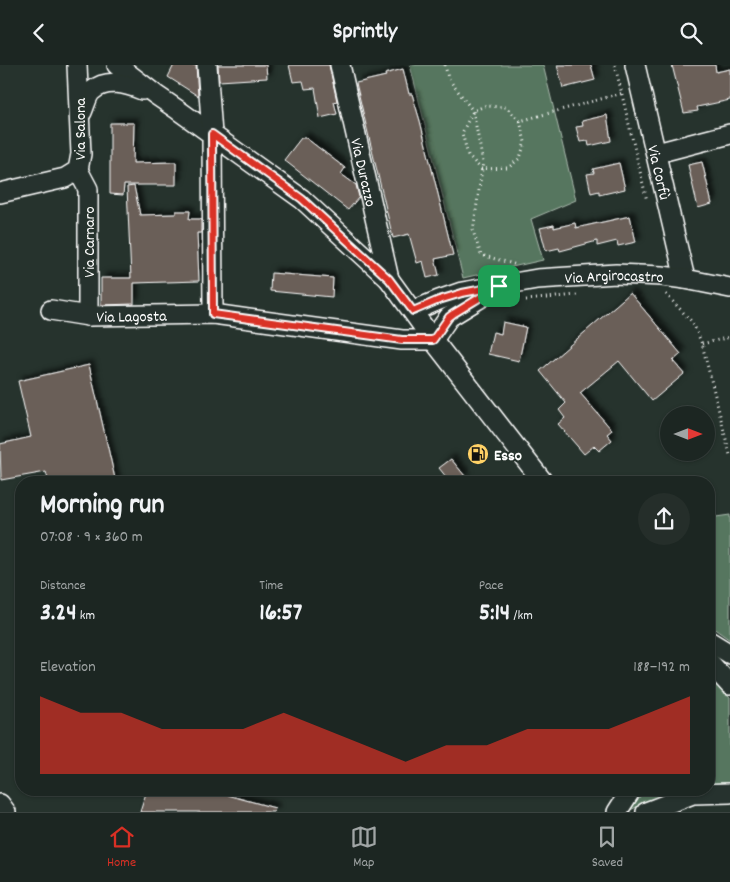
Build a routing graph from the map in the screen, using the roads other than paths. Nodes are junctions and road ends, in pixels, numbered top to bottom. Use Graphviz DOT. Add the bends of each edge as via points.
graph roads {
  1 [pos="77,65"];
  2 [pos="117,65"];
  3 [pos="207,65"];
  4 [pos="340,65"];
  5 [pos="634,65"];
  6 [pos="156,95"];
  7 [pos="80,118"];
  8 [pos="212,134"];
  9 [pos="730,134"];
  10 [pos="656,153"];
  11 [pos="78,170"];
  12 [pos="0,193"];
  13 [pos="389,279"];
  14 [pos="685,279"];
  15 [pos="499,286"];
  16 [pos="730,289"];
  17 [pos="51,310"];
  18 [pos="413,311"];
  19 [pos="213,314"];
  20 [pos="88,316"];
  21 [pos="433,340"];
  22 [pos="539,476"];
  23 [pos="715,645"];
  24 [pos="730,654"];
  25 [pos="715,669"];
  26 [pos="730,685"];
  27 [pos="715,793"];
  28 [pos="730,793"];
  29 [pos="627,796"];
  30 [pos="688,796"];
  31 [pos="0,804"];
  32 [pos="6,812"];
  33 [pos="617,812"];
  34 [pos="646,812"];
  1 -- 7 [label="street, Via Salona"];
  2 -- 6 [label="street"];
  3 -- 8 [label="street"];
  4 -- 13 [label="street, Via Durazzo"];
  5 -- 10 [label="street, Via Corfù"];
  6 -- 7 [label="street" via="126,84 104,84 91,91"];
  6 -- 8 [label="street"];
  7 -- 11 [label="street, Via Salona"];
  8 -- 13 [label="street" via="302,199"];
  8 -- 19 [label="street"];
  9 -- 10 [label="street"];
  10 -- 14 [label="street, Via Corfù"];
  11 -- 12 [label="street, Via Salona" via="65,177"];
  11 -- 20 [label="street, Via Carnaro" via="88,189"];
  13 -- 18 [label="street"];
  14 -- 15 [label="street, Via Argirocastro" via="616,274 537,279"];
  14 -- 16 [label="street, Via Argirocastro"];
  15 -- 18 [label="street, Via Argirocastro" via="462,293"];
  15 -- 21 [label="street, Via Argirocastro" via="449,317"];
  17 -- 20 [label="street, Via Lagosta"];
  18 -- 21 [label="street"];
  19 -- 20 [label="street, Via Lagosta"];
  19 -- 21 [label="street, Via Lagosta" via="402,340"];
  21 -- 22 [label="street"];
  23 -- 24 [label="street"];
  25 -- 26 [label="street"];
  27 -- 28 [label="street"];
  29 -- 33 [label="street"];
  30 -- 34 [label="street"];
  31 -- 32 [label="street"];
}
